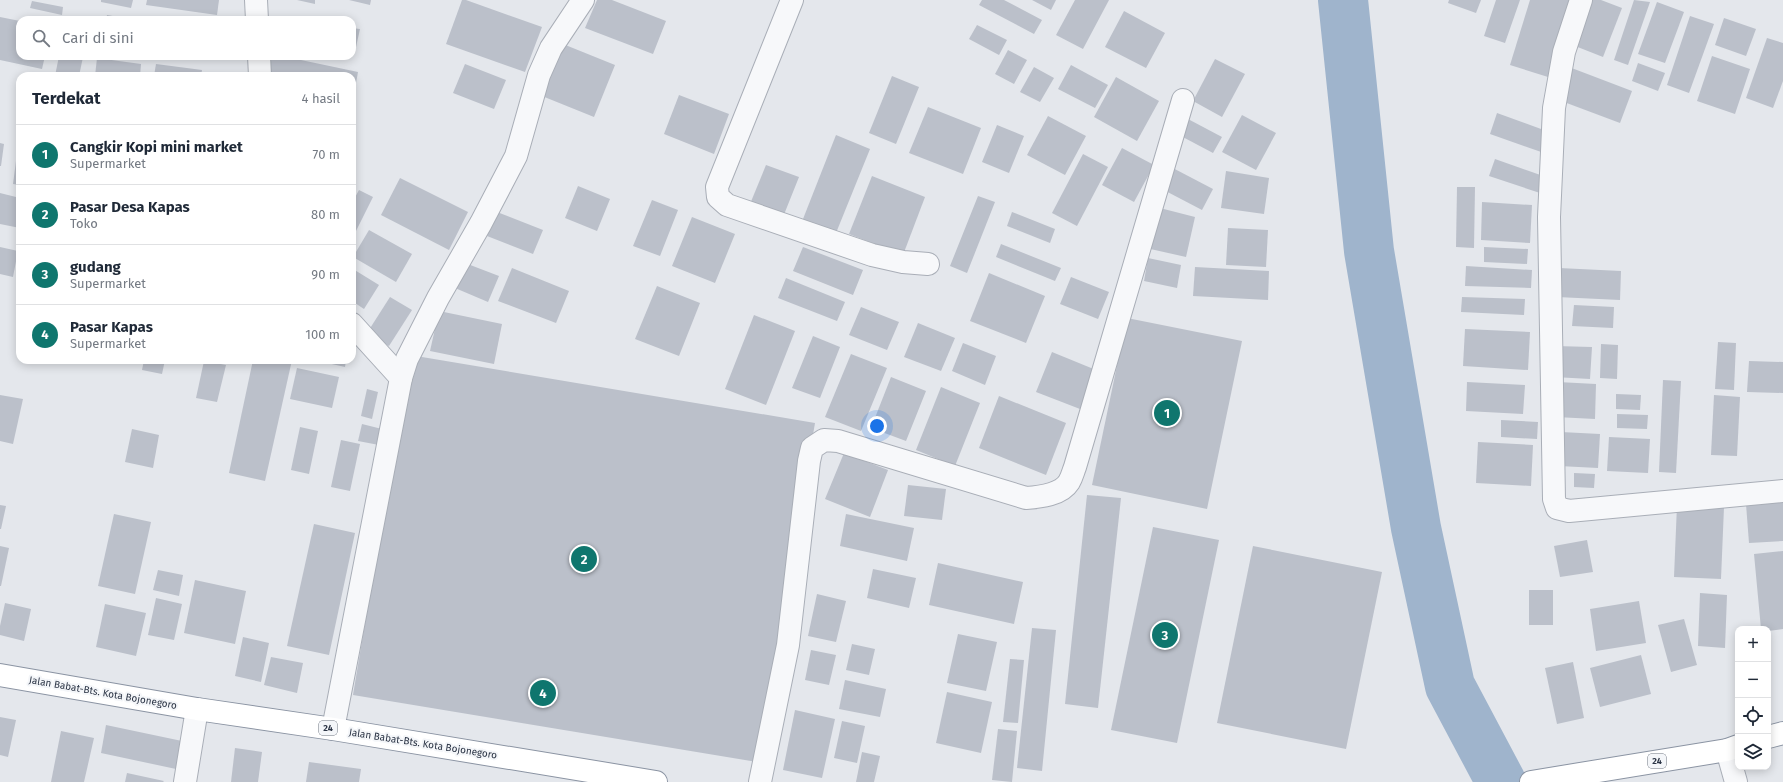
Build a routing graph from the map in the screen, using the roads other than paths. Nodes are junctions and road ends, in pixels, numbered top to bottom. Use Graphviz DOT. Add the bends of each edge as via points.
graph roads {
  1 [pos="256,0"];
  2 [pos="583,0"];
  3 [pos="792,0"];
  4 [pos="1581,0"];
  5 [pos="257,16"];
  6 [pos="259,60"];
  7 [pos="260,72"];
  8 [pos="1183,100"];
  9 [pos="928,264"];
  10 [pos="356,328"];
  11 [pos="401,378"];
  12 [pos="1783,491"];
  13 [pos="0,675"];
  14 [pos="197,710"];
  15 [pos="333,729"];
  16 [pos="1783,733"];
  17 [pos="1771,736"];
  18 [pos="1733,748"];
  19 [pos="185,782"];
  20 [pos="656,782"];
  21 [pos="760,782"];
  22 [pos="1531,782"];
  23 [pos="1736,782"];
  1 -- 5 [label="street"];
  2 -- 11 [label="street" via="551,48 539,75 516,156 438,298 407,359"];
  3 -- 9 [label="street" via="717,187 718,197 727,205 872,254 903,262"];
  4 -- 12 [label="street" via="1564,52 1554,108 1549,217 1554,499 1557,508 1569,511"];
  6 -- 7 [label="street"];
  8 -- 21 [label="street" via="1069,483 1043,497 1026,498 838,441 824,440 812,448 788,645"];
  10 -- 11 [label="street"];
  11 -- 15 [label="street"];
  13 -- 14 [label="highway, Jalan Babat-Bts. Kota Bojonegoro / 24"];
  14 -- 15 [label="highway, Jalan Babat-Bts. Kota Bojonegoro / 24"];
  14 -- 19 [label="street"];
  15 -- 20 [label="highway, Jalan Babat-Bts. Kota Bojonegoro / 24"];
  16 -- 17 [label="highway"];
  18 -- 22 [label="highway, 24"];
  18 -- 23 [label="street"];
}
